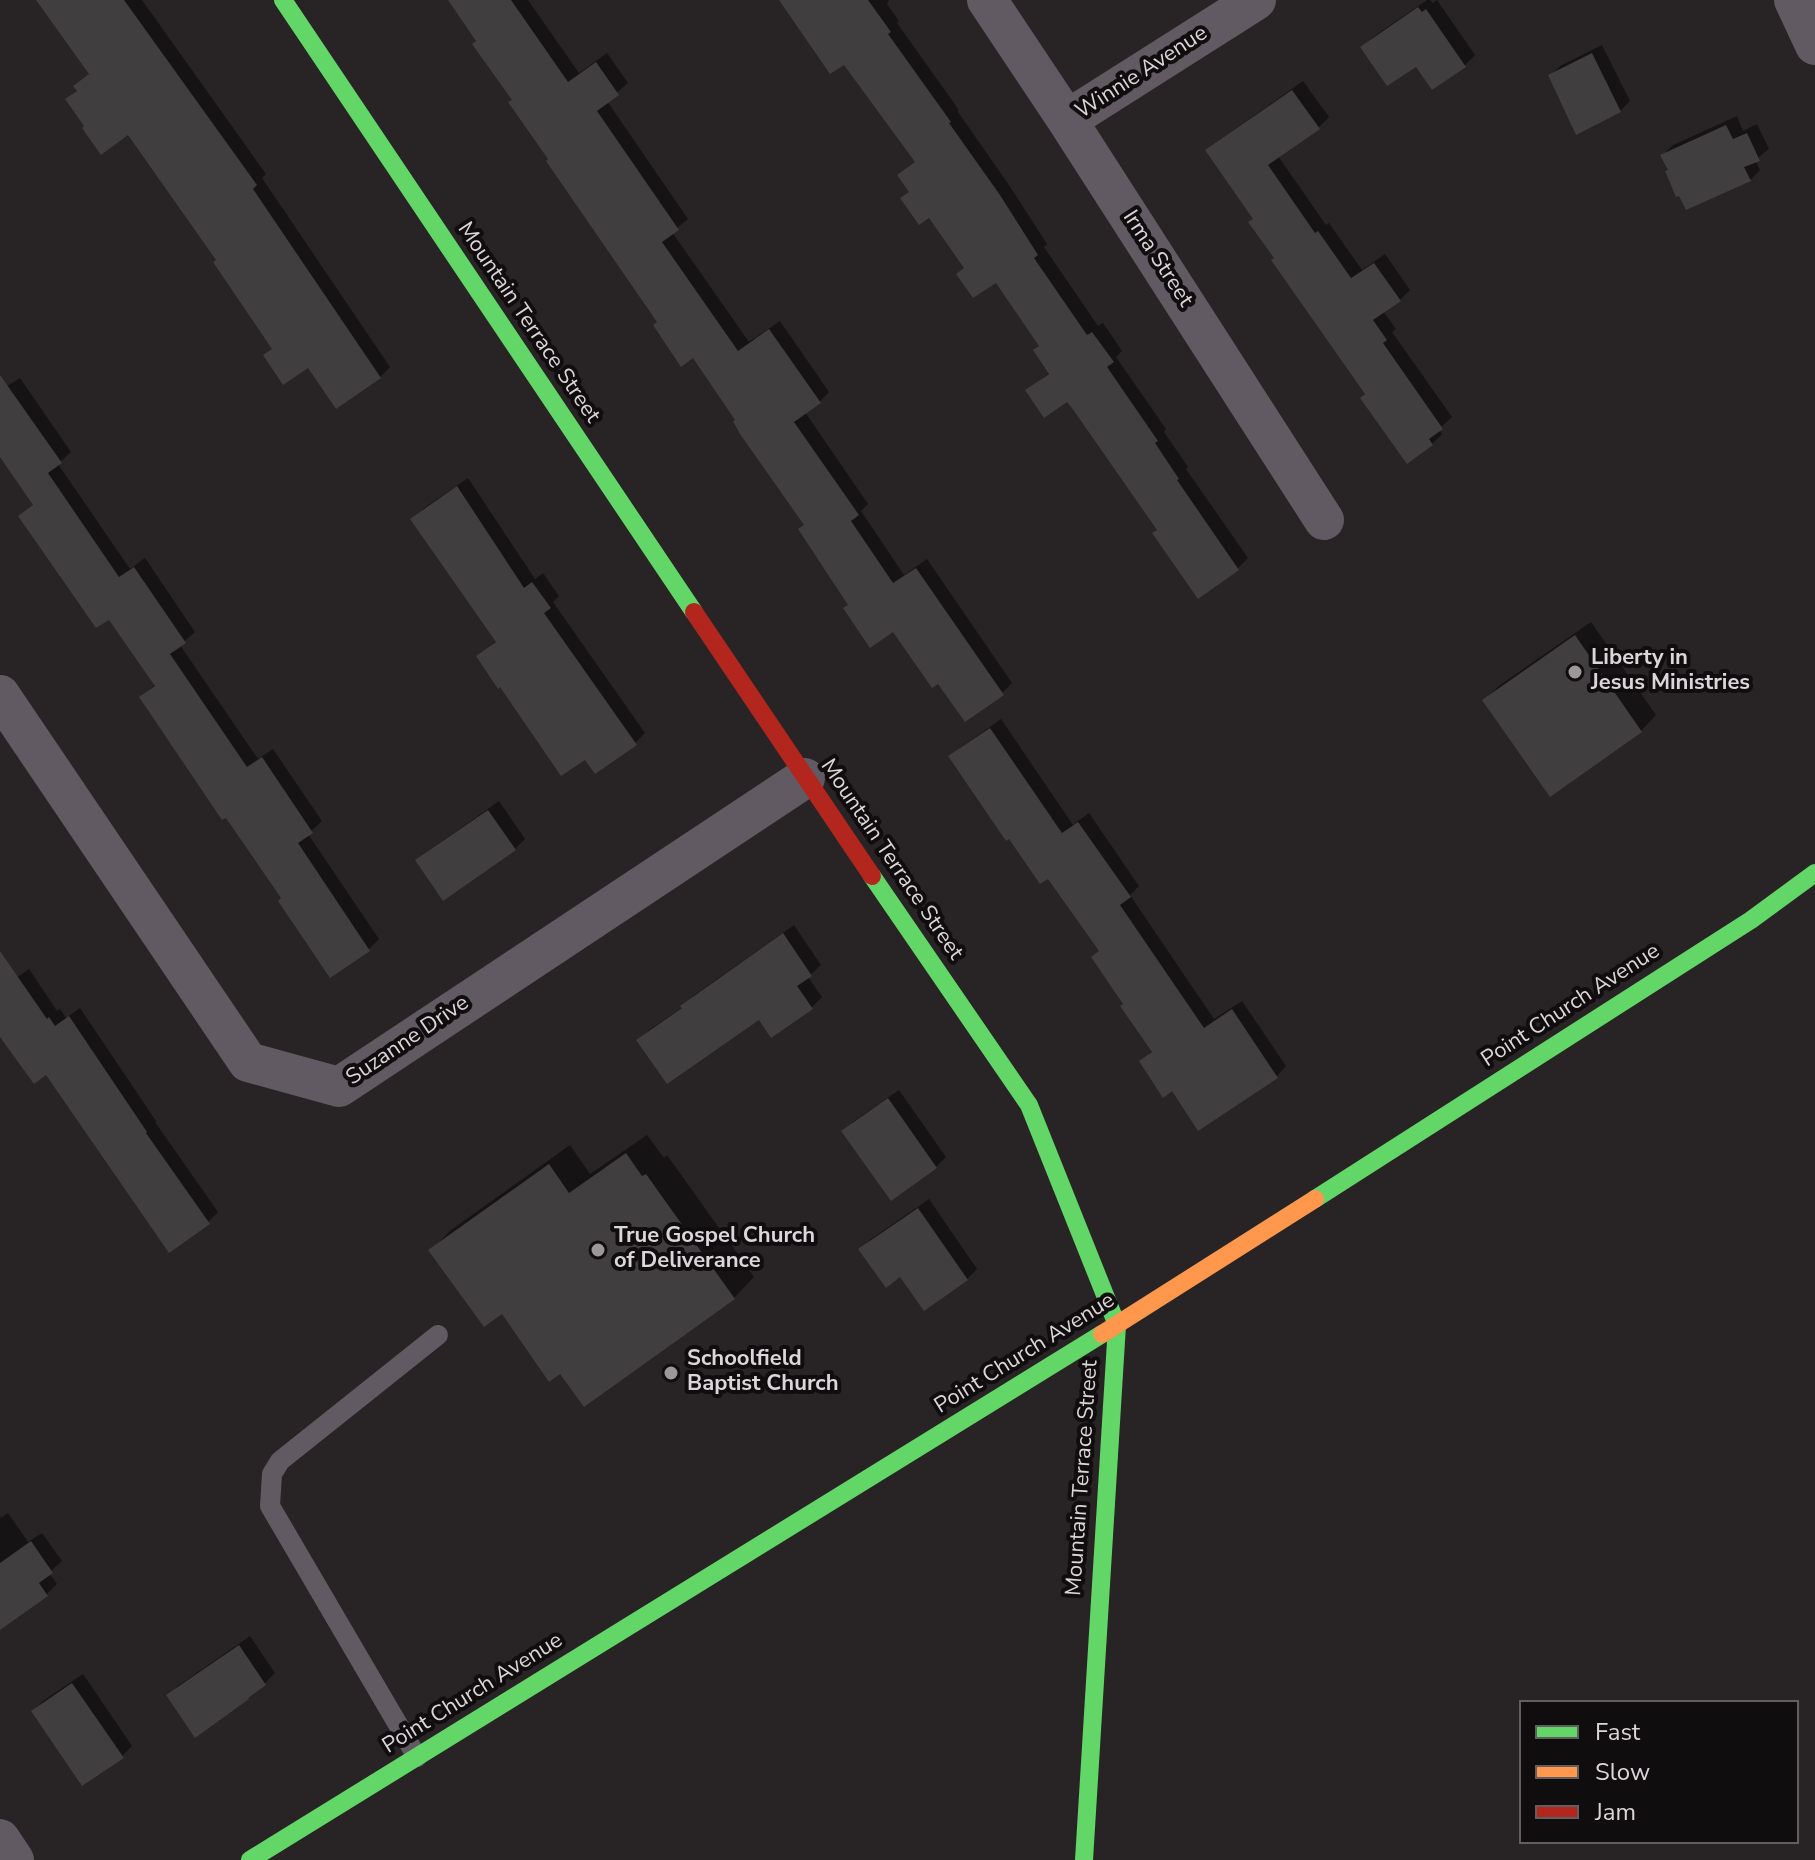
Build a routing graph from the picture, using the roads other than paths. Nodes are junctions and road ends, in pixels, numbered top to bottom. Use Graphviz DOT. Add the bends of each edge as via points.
graph roads {
  1 [pos="283,0"];
  2 [pos="987,0"];
  3 [pos="1256,0"];
  4 [pos="1794,0"];
  5 [pos="1815,45"];
  6 [pos="1067,120"];
  7 [pos="1324,520"];
  8 [pos="0,695"];
  9 [pos="805,778"];
  10 [pos="1815,873"];
  11 [pos="1117,1325"];
  12 [pos="438,1335"];
  13 [pos="417,1757"];
  14 [pos="0,1839"];
  15 [pos="14,1860"];
  16 [pos="250,1860"];
  17 [pos="1084,1860"];
  1 -- 9 [label="street, Mountain Terrace Street"];
  2 -- 6 [label="street, Irma Street"];
  3 -- 6 [label="street, Winnie Avenue"];
  4 -- 5 [label="street"];
  6 -- 7 [label="street, Irma Street"];
  8 -- 9 [label="street, Suzanne Drive" via="248,1062 339,1087"];
  9 -- 11 [label="street, Mountain Terrace Street" via="1029,1105"];
  10 -- 11 [label="street, Point Church Avenue" via="1751,920"];
  11 -- 13 [label="street, Point Church Avenue"];
  11 -- 17 [label="street, Mountain Terrace Street"];
  12 -- 13 [label="lane" via="280,1461 272,1474 270,1506"];
  13 -- 16 [label="street, Point Church Avenue"];
  14 -- 15 [label="street"];
}
